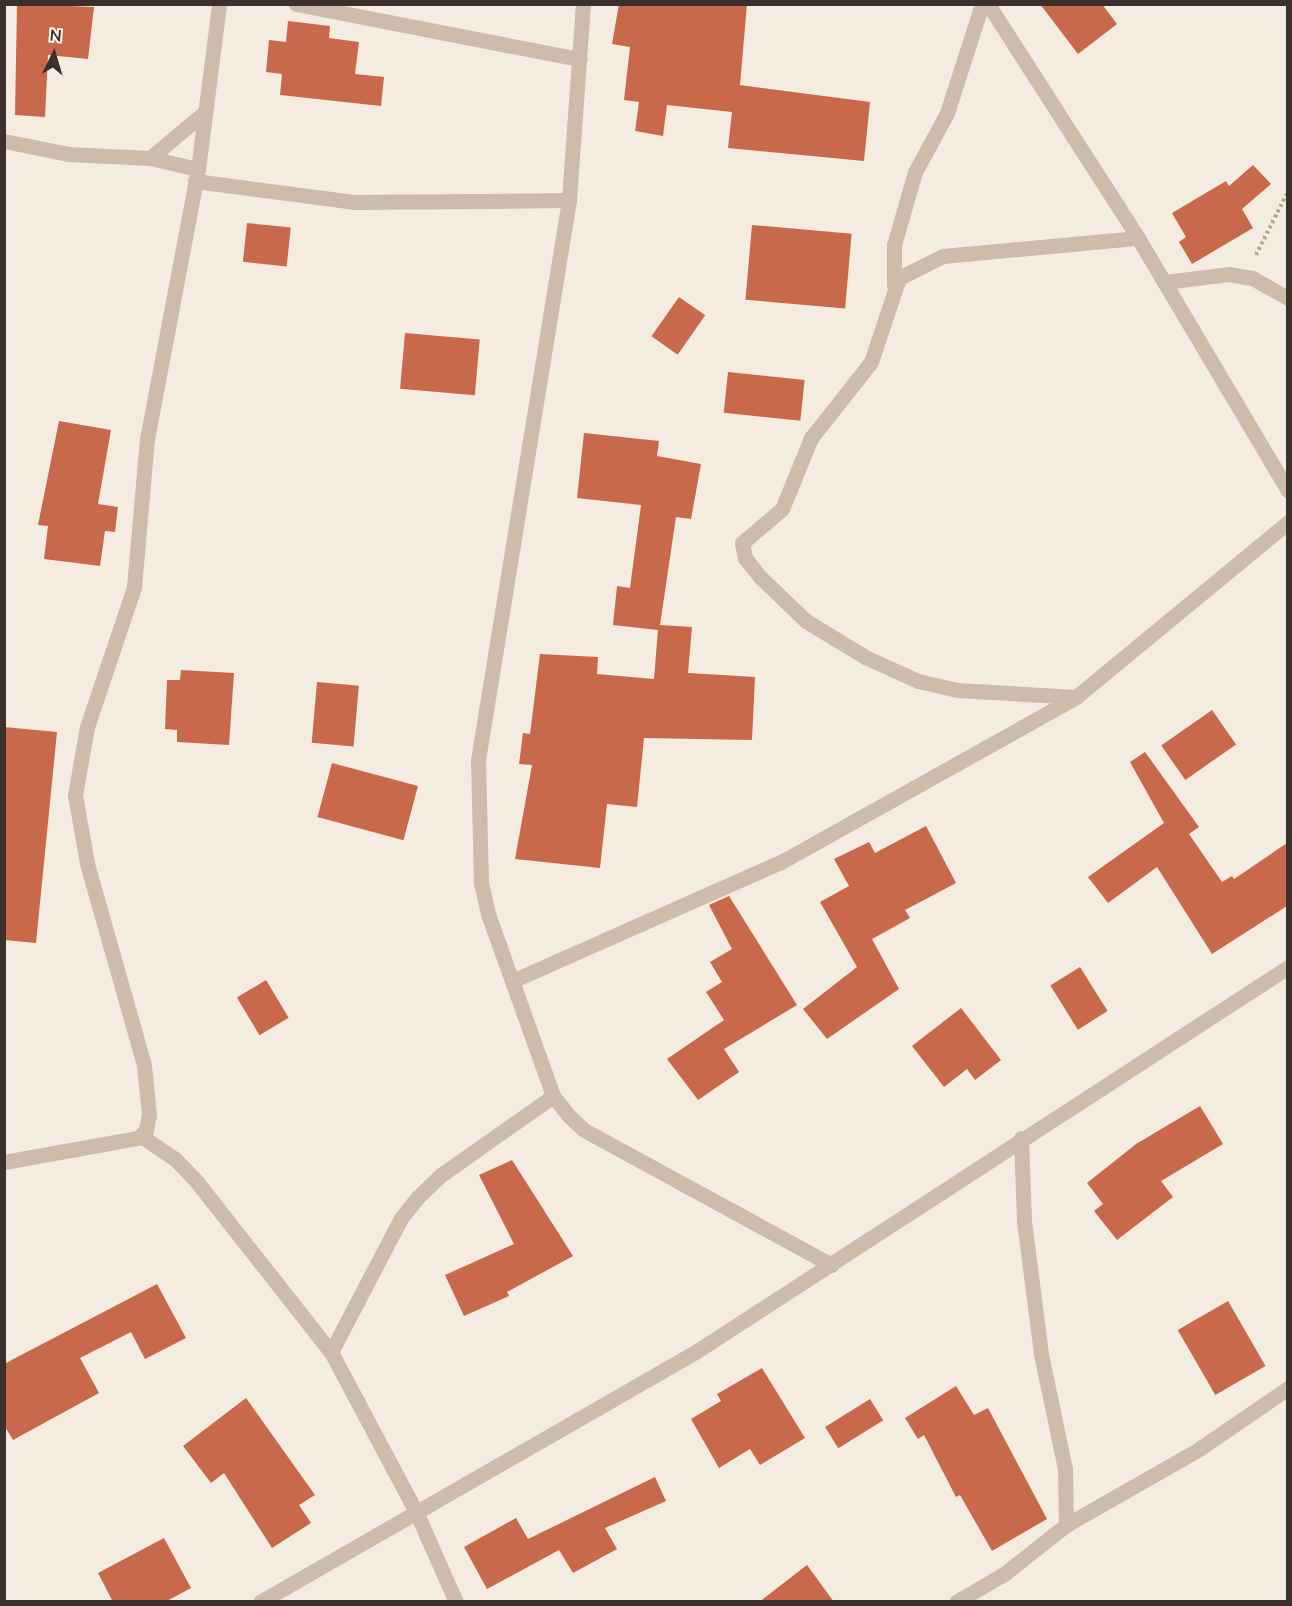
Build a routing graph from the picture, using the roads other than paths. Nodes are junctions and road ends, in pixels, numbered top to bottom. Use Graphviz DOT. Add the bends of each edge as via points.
graph roads {
  1 [pos="219,4"];
  2 [pos="296,4"];
  3 [pos="583,4"];
  4 [pos="982,4"];
  5 [pos="988,4"];
  6 [pos="580,59"];
  7 [pos="205,112"];
  8 [pos="4,141"];
  9 [pos="150,158"];
  10 [pos="196,175"];
  11 [pos="569,200"];
  12 [pos="1138,238"];
  13 [pos="1164,282"];
  14 [pos="894,285"];
  15 [pos="1287,298"];
  16 [pos="1287,491"];
  17 [pos="1287,522"];
  18 [pos="1077,697"];
  19 [pos="1287,967"];
  20 [pos="513,981"];
  21 [pos="553,1096"];
  22 [pos="141,1136"];
  23 [pos="1021,1138"];
  24 [pos="4,1162"];
  25 [pos="832,1265"];
  26 [pos="331,1352"];
  27 [pos="1287,1388"];
  28 [pos="417,1514"];
  29 [pos="1066,1525"];
  30 [pos="260,1602"];
  31 [pos="456,1602"];
  32 [pos="956,1602"];
  1 -- 7 [label="street"];
  2 -- 6 [label="street"];
  3 -- 6 [label="street"];
  4 -- 14 [label="street" via="947,113 915,172 894,245"];
  5 -- 12 [label="street"];
  6 -- 11 [label="street"];
  7 -- 9 [label="street"];
  7 -- 10 [label="street"];
  8 -- 9 [label="street" via="68,154"];
  9 -- 10 [label="street"];
  10 -- 11 [label="street" via="354,202"];
  10 -- 22 [label="street" via="147,439 134,587 87,727 75,795 87,863 144,1065 149,1115"];
  11 -- 20 [label="street" via="478,760 476,827 481,883"];
  12 -- 13 [label="street"];
  12 -- 14 [label="street" via="943,256 913,268"];
  13 -- 15 [label="street" via="1247,277"];
  13 -- 16 [label="street"];
  14 -- 18 [label="street" via="871,362 811,438 782,509 743,538 745,558 807,621 841,646 918,681 1014,696"];
  17 -- 18 [label="street"];
  18 -- 20 [label="street" via="781,862"];
  19 -- 23 [label="street"];
  20 -- 21 [label="street"];
  21 -- 25 [label="street" via="584,1130"];
  21 -- 26 [label="street" via="441,1175 418,1197 395,1229"];
  22 -- 24 [label="street"];
  22 -- 26 [label="street" via="175,1159 197,1182"];
  23 -- 25 [label="street"];
  23 -- 29 [label="street" via="1024,1221 1041,1354 1065,1469"];
  25 -- 28 [label="street" via="670,1368"];
  26 -- 28 [label="street"];
  27 -- 29 [label="street" via="1198,1449"];
  28 -- 30 [label="street"];
  28 -- 31 [label="street"];
  29 -- 32 [label="street" via="1004,1574"];
}
